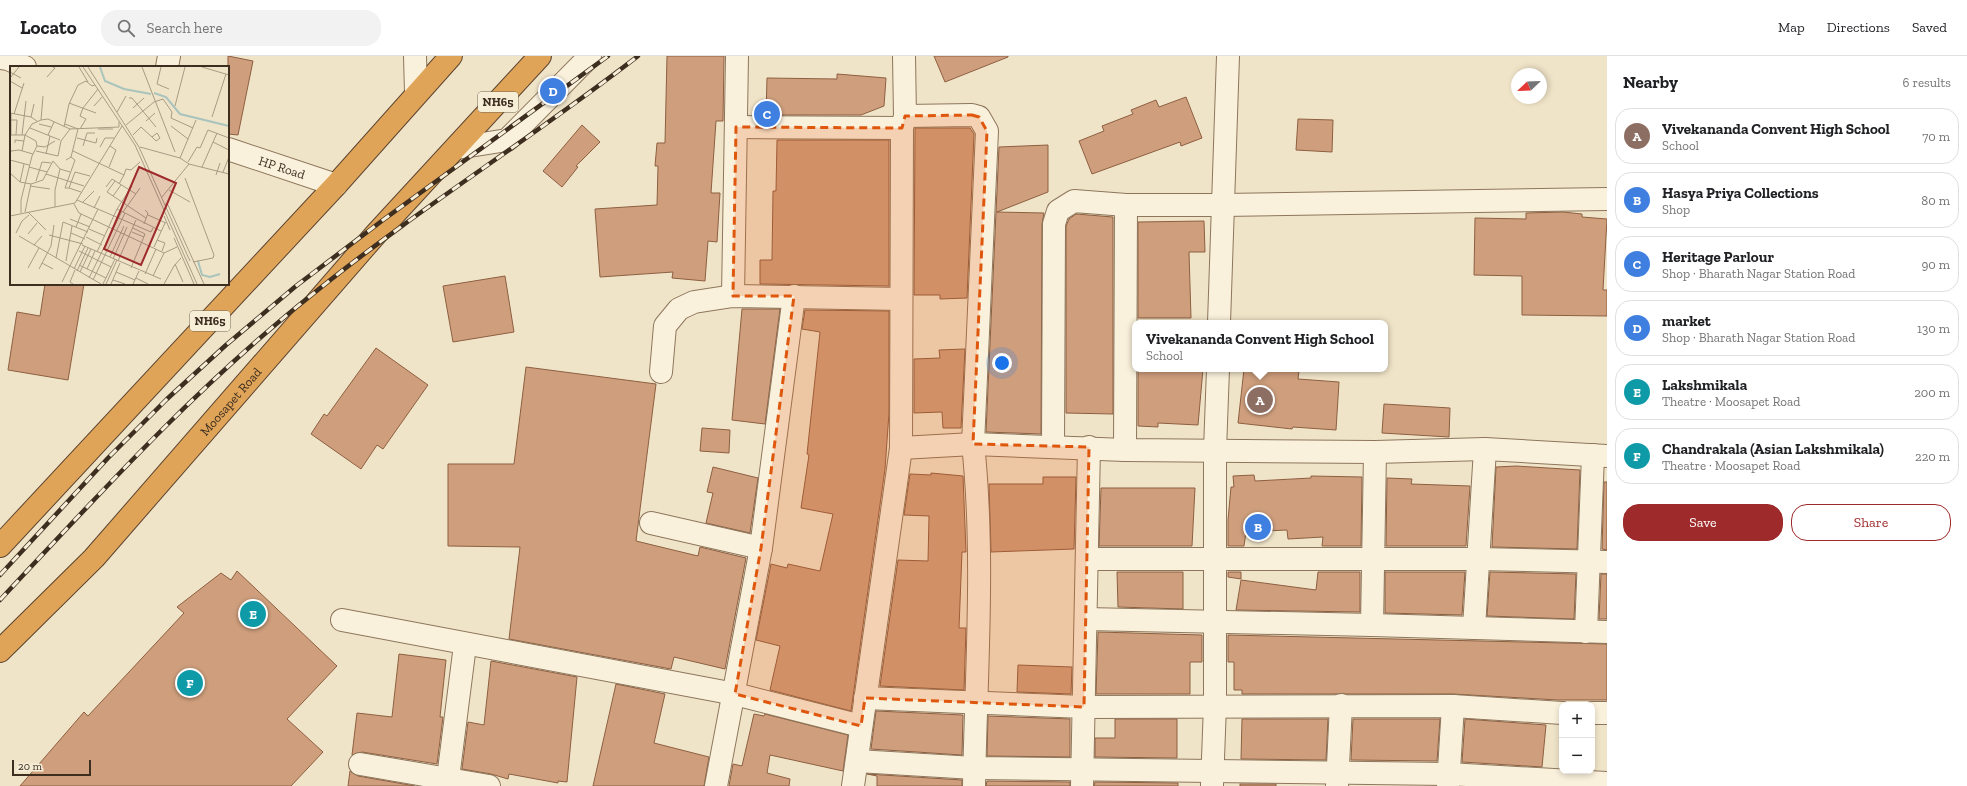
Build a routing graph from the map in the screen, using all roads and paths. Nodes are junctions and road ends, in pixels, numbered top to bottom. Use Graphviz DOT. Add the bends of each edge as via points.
graph roads {
  1 [pos="169,56"];
  2 [pos="416,56"];
  3 [pos="451,56"];
  4 [pos="540,56"];
  5 [pos="590,56"];
  6 [pos="737,56"];
  7 [pos="904,56"];
  8 [pos="1228,56"];
  9 [pos="167,66"];
  10 [pos="416,93"];
  11 [pos="904,122"];
  12 [pos="736,127"];
  13 [pos="457,148"];
  14 [pos="229,149"];
  15 [pos="336,185"];
  16 [pos="1607,199"];
  17 [pos="1126,204"];
  18 [pos="1223,205"];
  19 [pos="733,296"];
  20 [pos="794,296"];
  21 [pos="901,299"];
  22 [pos="1219,320"];
  23 [pos="661,372"];
  24 [pos="1218,372"];
  25 [pos="974,444"];
  26 [pos="1053,447"];
  27 [pos="901,448"];
  28 [pos="1089,448"];
  29 [pos="1485,448"];
  30 [pos="1125,450"];
  31 [pos="1215,450"];
  32 [pos="1375,452"];
  33 [pos="1600,455"];
  34 [pos="651,523"];
  35 [pos="0,546"];
  36 [pos="761,548"];
  37 [pos="1216,558"];
  38 [pos="1088,559"];
  39 [pos="1478,559"];
  40 [pos="1373,560"];
  41 [pos="1598,561"];
  42 [pos="1086,619"];
  43 [pos="342,620"];
  44 [pos="1216,622"];
  45 [pos="1372,625"];
  46 [pos="1474,628"];
  47 [pos="1597,632"];
  48 [pos="465,644"];
  49 [pos="0,651"];
  50 [pos="735,694"];
  51 [pos="865,698"];
  52 [pos="977,703"];
  53 [pos="1215,705"];
  54 [pos="1341,705"];
  55 [pos="1452,706"];
  56 [pos="1084,707"];
  57 [pos="1559,713"];
  58 [pos="1595,713"];
  59 [pos="1607,713"];
  60 [pos="861,726"];
  61 [pos="857,761"];
  62 [pos="360,764"];
  63 [pos="974,777"];
  64 [pos="1082,778"];
  65 [pos="1212,779"];
  66 [pos="1337,779"];
  67 [pos="1566,779"];
  68 [pos="1448,780"];
  69 [pos="448,782"];
  70 [pos="1607,783"];
  71 [pos="489,786"];
  72 [pos="716,786"];
  73 [pos="853,786"];
  1 -- 9 [label="street"];
  2 -- 10 [label="street"];
  3 -- 10 [label="highway, NH65"];
  4 -- 13 [label="highway, NH65"];
  5 -- 13 [label="street" via="506,140"];
  6 -- 12 [label="street"];
  7 -- 11 [label="street"];
  8 -- 18 [label="street"];
  10 -- 15 [label="highway, NH65"];
  11 -- 12 [label="street"];
  11 -- 21 [label="street"];
  11 -- 25 [label="street" via="972,115 979,117 988,131"];
  12 -- 19 [label="street"];
  13 -- 49 [label="highway, Moosapet Road / NH65" via="376,234 94,558"];
  14 -- 15 [label="street, HP Road"];
  15 -- 35 [label="highway, NH65"];
  16 -- 18 [label="street"];
  17 -- 18 [label="street"];
  17 -- 26 [label="street" via="1074,201 1058,211 1054,224"];
  17 -- 30 [label="street"];
  18 -- 22 [label="street"];
  19 -- 20 [label="street"];
  19 -- 23 [label="street" via="694,302 680,309 665,326"];
  20 -- 21 [label="street"];
  20 -- 36 [label="street"];
  21 -- 27 [label="street"];
  24 -- 31 [label="street"];
  25 -- 26 [label="street"];
  25 -- 27 [label="street"];
  25 -- 52 [label="street" via="979,495"];
  26 -- 28 [label="street"];
  27 -- 51 [label="street"];
  28 -- 30 [label="street"];
  28 -- 38 [label="street"];
  29 -- 32 [label="street"];
  29 -- 33 [label="street"];
  29 -- 39 [label="street"];
  30 -- 31 [label="street"];
  31 -- 32 [label="street"];
  31 -- 37 [label="street"];
  32 -- 40 [label="street"];
  33 -- 41 [label="street"];
  34 -- 36 [label="street"];
  36 -- 50 [label="street"];
  37 -- 38 [label="street"];
  37 -- 40 [label="street"];
  37 -- 44 [label="street"];
  38 -- 42 [label="street"];
  39 -- 40 [label="street"];
  39 -- 41 [label="street"];
  39 -- 46 [label="street"];
  40 -- 45 [label="street"];
  41 -- 47 [label="street"];
  42 -- 44 [label="street"];
  42 -- 56 [label="street"];
  43 -- 48 [label="street"];
  44 -- 45 [label="street"];
  44 -- 53 [label="street"];
  45 -- 46 [label="street"];
  46 -- 47 [label="street"];
  48 -- 50 [label="street"];
  48 -- 69 [label="street"];
  50 -- 60 [label="street"];
  50 -- 72 [label="street"];
  51 -- 52 [label="street"];
  51 -- 60 [label="street"];
  52 -- 56 [label="street"];
  52 -- 63 [label="street"];
  53 -- 54 [label="street"];
  53 -- 56 [label="street"];
  53 -- 65 [label="street"];
  54 -- 55 [label="street"];
  54 -- 66 [label="street"];
  55 -- 57 [label="street"];
  55 -- 68 [label="street"];
  56 -- 64 [label="street"];
  58 -- 59 [label="street"];
  60 -- 61 [label="street"];
  61 -- 63 [label="street"];
  61 -- 73 [label="street"];
  62 -- 69 [label="street"];
  63 -- 64 [label="street"];
  64 -- 65 [label="street"];
  65 -- 66 [label="street"];
  66 -- 68 [label="street"];
  67 -- 68 [label="street"];
  67 -- 70 [label="street"];
  69 -- 71 [label="street"];
}
